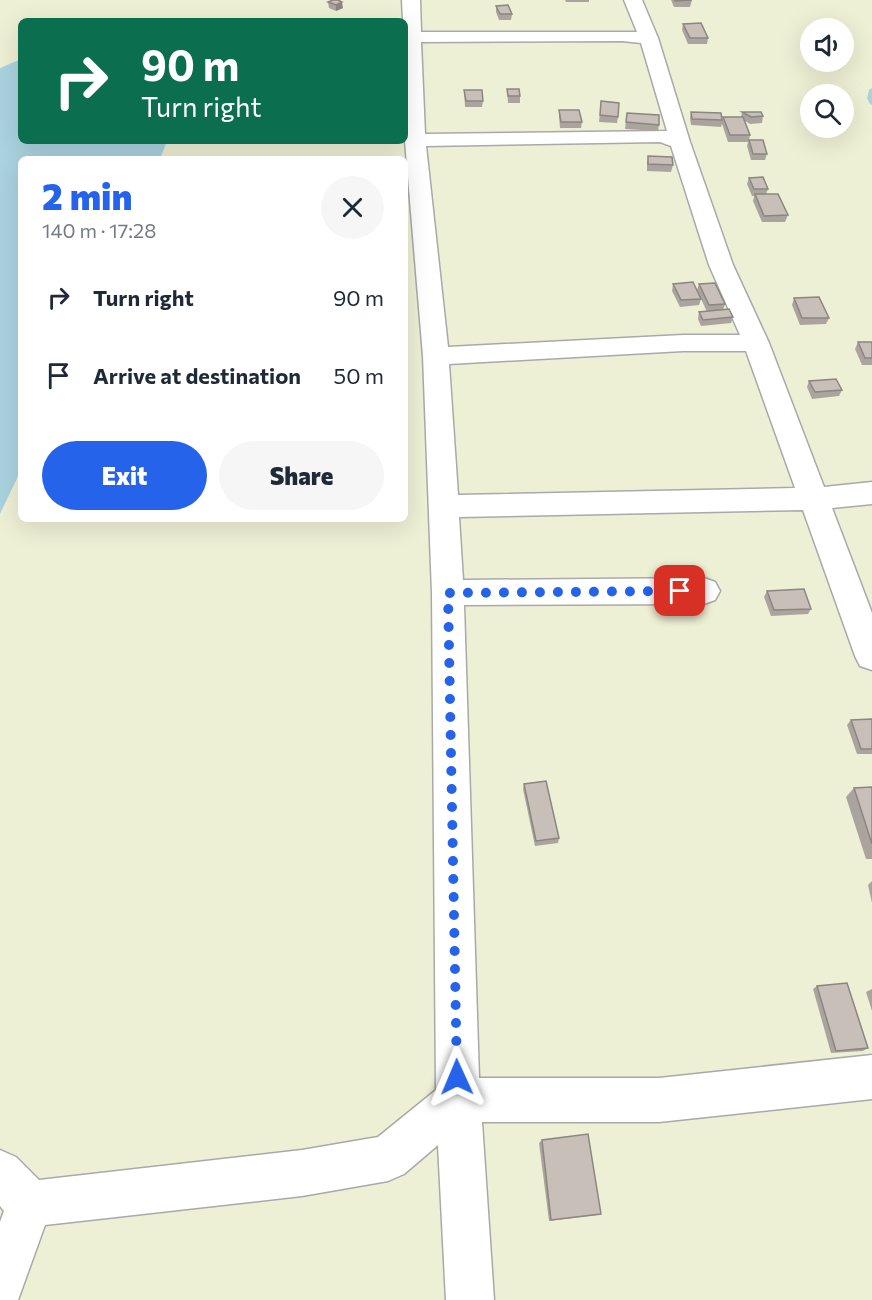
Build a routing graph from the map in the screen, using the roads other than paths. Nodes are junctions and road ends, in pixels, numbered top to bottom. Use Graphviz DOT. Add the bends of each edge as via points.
graph roads {
  1 [pos="411,0"];
  2 [pos="633,0"];
  3 [pos="412,37"];
  4 [pos="649,38"];
  5 [pos="415,140"];
  6 [pos="680,142"];
  7 [pos="756,343"];
  8 [pos="436,356"];
  9 [pos="872,494"];
  10 [pos="812,499"];
  11 [pos="444,506"];
  12 [pos="704,591"];
  13 [pos="448,593"];
  14 [pos="872,656"];
  15 [pos="872,1077"];
  16 [pos="458,1100"];
  17 [pos="15,1188"];
  18 [pos="0,1284"];
  19 [pos="470,1300"];
  1 -- 3 [label="street"];
  2 -- 4 [label="street"];
  3 -- 4 [label="street"];
  3 -- 5 [label="street"];
  4 -- 6 [label="street"];
  5 -- 6 [label="street" via="662,136"];
  5 -- 8 [label="street"];
  6 -- 7 [label="street" via="721,265"];
  7 -- 8 [label="street"];
  7 -- 10 [label="street"];
  8 -- 11 [label="street"];
  9 -- 10 [label="street"];
  10 -- 11 [label="street"];
  10 -- 14 [label="street"];
  11 -- 13 [label="street"];
  12 -- 13 [label="street"];
  13 -- 16 [label="street"];
  15 -- 16 [label="street" via="659,1100"];
  16 -- 17 [label="street" via="388,1158 302,1173"];
  16 -- 19 [label="street"];
  17 -- 18 [label="street"];
}
